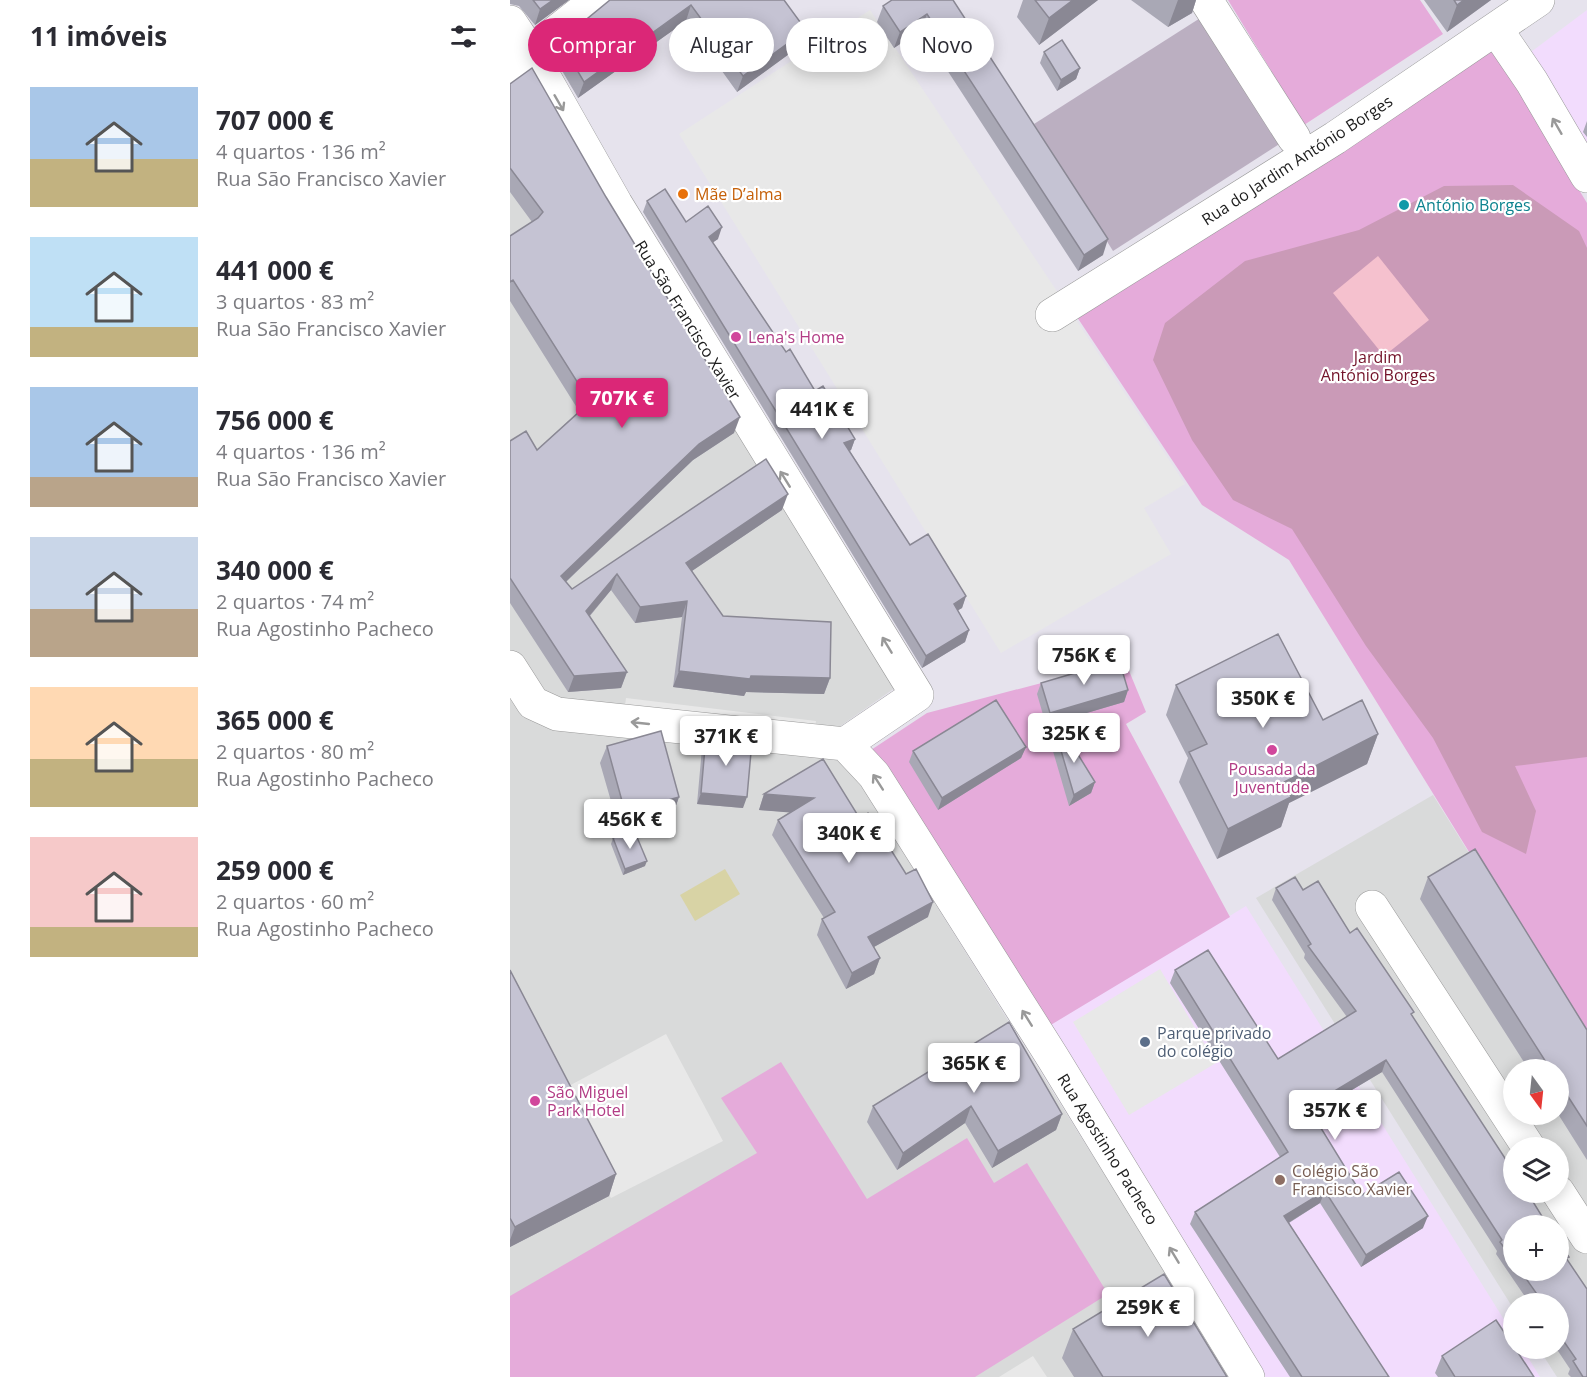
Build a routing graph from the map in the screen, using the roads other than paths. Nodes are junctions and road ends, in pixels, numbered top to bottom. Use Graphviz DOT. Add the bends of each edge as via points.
graph roads {
  1 [pos="597,0"];
  2 [pos="1206,0"];
  3 [pos="1538,0"];
  4 [pos="510,22"];
  5 [pos="1496,29"];
  6 [pos="520,60"];
  7 [pos="1294,138"];
  8 [pos="1587,176"];
  9 [pos="1052,315"];
  10 [pos="510,667"];
  11 [pos="845,744"];
  12 [pos="1372,906"];
  13 [pos="1522,1137"];
  14 [pos="1565,1203"];
  15 [pos="1587,1237"];
  16 [pos="1248,1377"];
  1 -- 6 [label="street"];
  2 -- 7 [label="street"];
  3 -- 5 [label="street, Rua do Jardim António Borges"];
  4 -- 6 [label="street, Rua São Francisco Xavier"];
  8 -- 5 [label="street, one-way"];
  5 -- 9 [label="street, Rua do Jardim António Borges" via="1335,138"];
  6 -- 11 [label="street, Rua São Francisco Xavier" via="616,204 917,695"];
  11 -- 10 [label="street, one-way" via="557,714 533,703"];
  16 -- 11 [label="street, Rua Agostinho Pacheco, one-way" via="880,785"];
  12 -- 13 [label="street"];
  14 -- 15 [label="street"];
}
